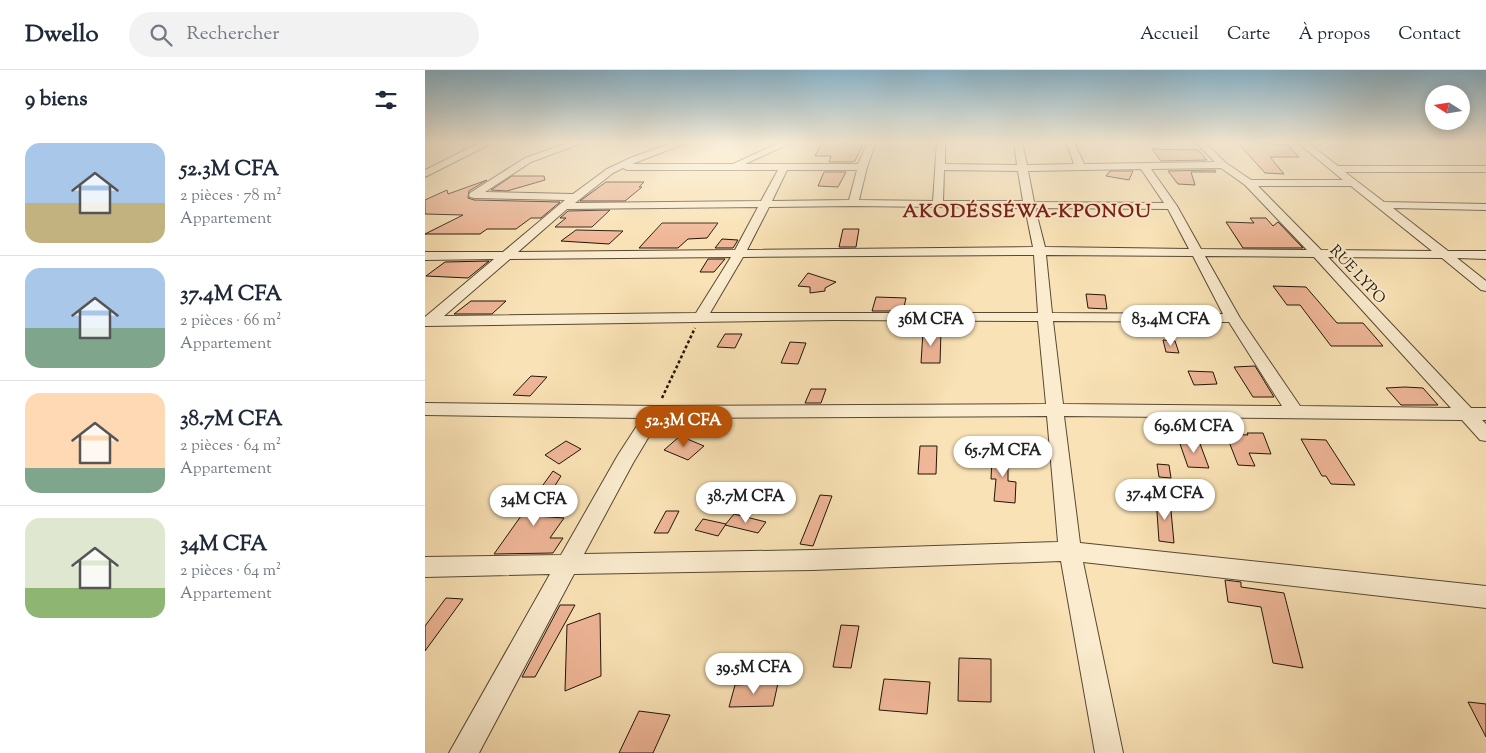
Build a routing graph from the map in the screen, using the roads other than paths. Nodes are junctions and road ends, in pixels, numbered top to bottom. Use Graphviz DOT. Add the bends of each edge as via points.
graph roads {
  1 [pos="507,174"];
  2 [pos="607,174"];
  3 [pos="780,174"];
  4 [pos="860,174"];
  5 [pos="940,174"];
  6 [pos="1025,174"];
  7 [pos="1150,174"];
  8 [pos="1236,174"];
  9 [pos="1340,174"];
  10 [pos="1249,183"];
  11 [pos="1352,183"];
  12 [pos="575,197"];
  13 [pos="853,203"];
  14 [pos="764,204"];
  15 [pos="938,204"];
  16 [pos="1029,204"];
  17 [pos="1380,205"];
  18 [pos="564,206"];
  19 [pos="1172,206"];
  20 [pos="1486,207"];
  21 [pos="1040,250"];
  22 [pos="1196,252"];
  23 [pos="1317,253"];
  24 [pos="739,254"];
  25 [pos="508,255"];
  26 [pos="1445,255"];
  27 [pos="1486,255"];
  28 [pos="425,256"];
  29 [pos="1486,287"];
  30 [pos="1045,316"];
  31 [pos="700,318"];
  32 [pos="1233,318"];
  33 [pos="428,322"];
  34 [pos="425,409"];
  35 [pos="1056,410"];
  36 [pos="655,412"];
  37 [pos="1295,412"];
  38 [pos="1465,414"];
  39 [pos="1486,414"];
  40 [pos="1486,435"];
  41 [pos="1070,551"];
  42 [pos="568,564"];
  43 [pos="425,567"];
  44 [pos="1486,597"];
  45 [pos="463,753"];
  46 [pos="1109,753"];
  1 -- 12 [label="street" via="474,195"];
  2 -- 12 [label="street"];
  3 -- 14 [label="street"];
  4 -- 13 [label="street"];
  5 -- 15 [label="street"];
  6 -- 16 [label="street"];
  7 -- 19 [label="street"];
  8 -- 10 [label="street, RUE LYPO"];
  9 -- 11 [label="street"];
  10 -- 11 [label="street"];
  10 -- 23 [label="street, RUE LYPO"];
  11 -- 17 [label="street"];
  12 -- 18 [label="street"];
  13 -- 14 [label="street"];
  13 -- 15 [label="street"];
  14 -- 18 [label="street"];
  14 -- 24 [label="street"];
  15 -- 16 [label="street"];
  16 -- 19 [label="street"];
  16 -- 21 [label="street"];
  17 -- 20 [label="street"];
  17 -- 26 [label="street"];
  18 -- 25 [label="street"];
  19 -- 22 [label="street"];
  21 -- 22 [label="street"];
  21 -- 24 [label="street"];
  21 -- 30 [label="street"];
  22 -- 23 [label="street"];
  22 -- 32 [label="street"];
  23 -- 26 [label="street"];
  23 -- 38 [label="street, RUE LYPO"];
  24 -- 25 [label="street"];
  24 -- 31 [label="street"];
  25 -- 28 [label="street"];
  25 -- 33 [label="street"];
  26 -- 27 [label="street"];
  26 -- 29 [label="street"];
  30 -- 31 [label="street"];
  30 -- 32 [label="street"];
  30 -- 35 [label="street"];
  31 -- 33 [label="street"];
  32 -- 37 [label="street"];
  34 -- 36 [label="street"];
  35 -- 36 [label="street"];
  35 -- 37 [label="street"];
  35 -- 41 [label="street"];
  36 -- 42 [label="street"];
  37 -- 38 [label="street"];
  38 -- 39 [label="street"];
  38 -- 40 [label="street, RUE LYPO"];
  41 -- 42 [label="street"];
  41 -- 44 [label="street"];
  41 -- 46 [label="street"];
  42 -- 43 [label="street"];
  42 -- 45 [label="street"];
}
